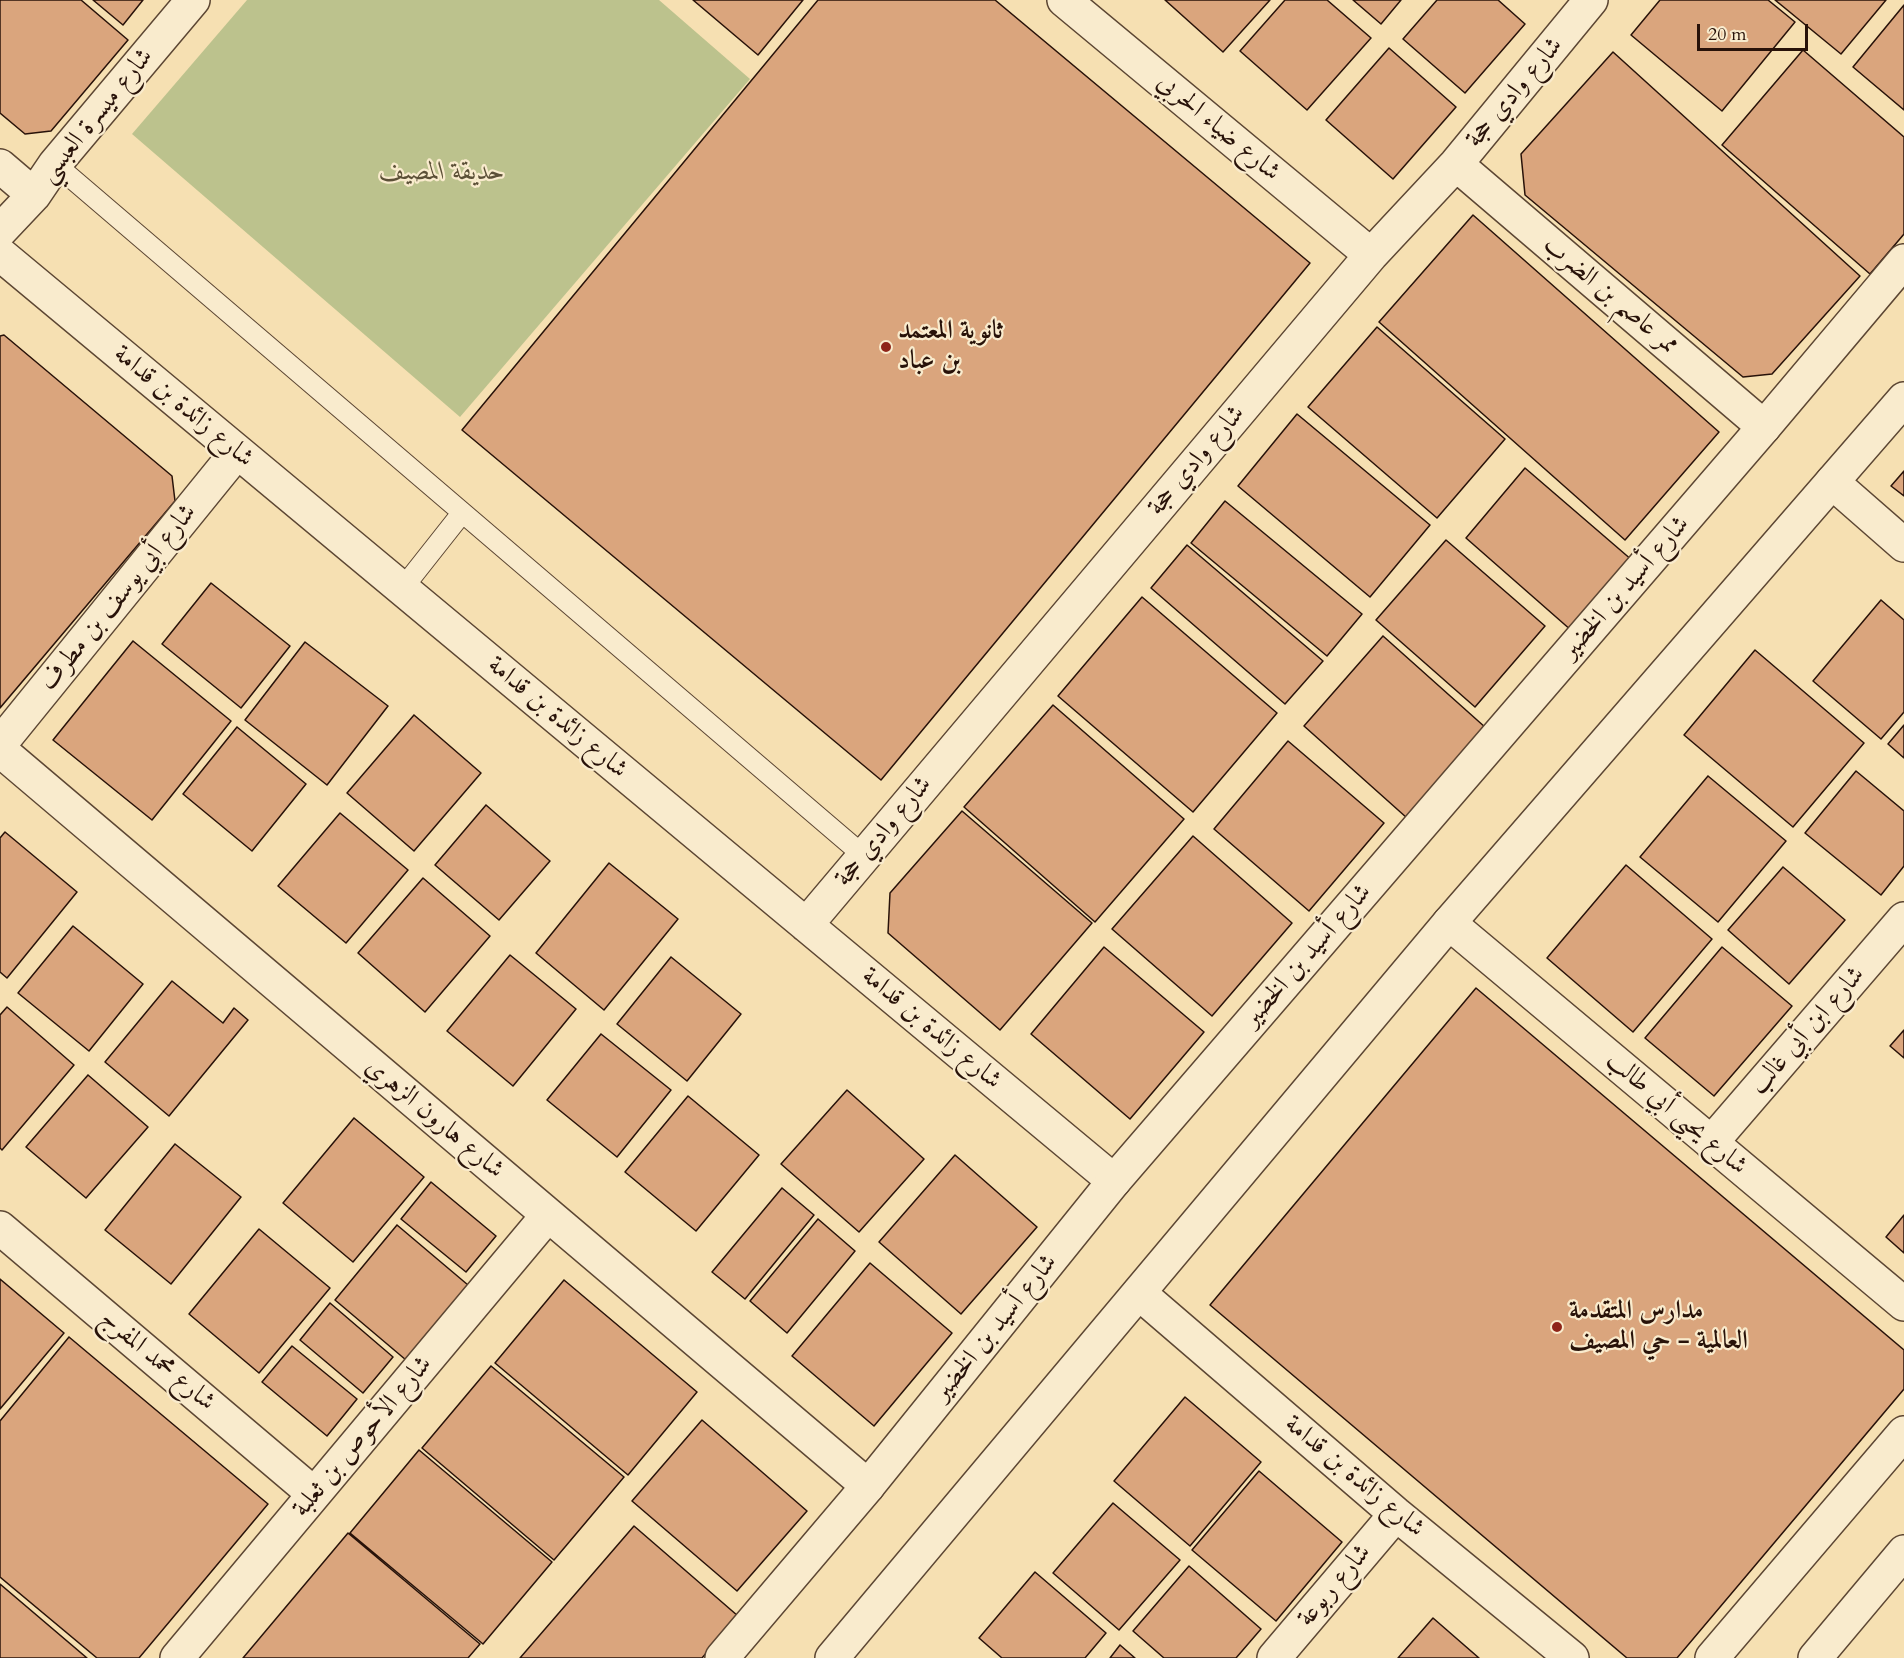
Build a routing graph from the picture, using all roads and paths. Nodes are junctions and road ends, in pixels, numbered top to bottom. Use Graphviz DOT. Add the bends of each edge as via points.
graph roads {
  1 [pos="193,0"];
  2 [pos="1064,0"];
  3 [pos="1591,0"];
  4 [pos="55,164"];
  5 [pos="1456,164"];
  6 [pos="0,166"];
  7 [pos="34,195"];
  8 [pos="0,231"];
  9 [pos="0,254"];
  10 [pos="1371,255"];
  11 [pos="1904,261"];
  12 [pos="1904,399"];
  13 [pos="1764,427"];
  14 [pos="237,452"];
  15 [pos="1832,482"];
  16 [pos="462,513"];
  17 [pos="1904,545"];
  18 [pos="402,590"];
  19 [pos="0,744"];
  20 [pos="0,750"];
  21 [pos="864,856"];
  22 [pos="1904,919"];
  23 [pos="1449,923"];
  24 [pos="806,925"];
  25 [pos="1711,1143"];
  26 [pos="1114,1181"];
  27 [pos="548,1215"];
  28 [pos="0,1228"];
  29 [pos="1139,1293"];
  30 [pos="1904,1305"];
  31 [pos="1904,1433"];
  32 [pos="868,1486"];
  33 [pos="315,1494"];
  34 [pos="1396,1514"];
  35 [pos="1904,1552"];
  36 [pos="177,1658"];
  37 [pos="722,1658"];
  38 [pos="832,1658"];
  39 [pos="1274,1658"];
  40 [pos="1572,1658"];
  41 [pos="1712,1658"];
  42 [pos="1816,1658"];
  1 -- 4 [label="street, شارع ميسرة العبسي"];
  2 -- 10 [label="street, شارع ضياء الحربي"];
  3 -- 5 [label="street, شارع وادي حجة"];
  4 -- 7 [label="street, شارع ميسرة العبسي"];
  4 -- 16 [label="lane"];
  5 -- 10 [label="street, شارع وادي حجة"];
  5 -- 13 [label="street, ممر عاصم بن الضرب"];
  6 -- 7 [label="street"];
  7 -- 8 [label="street, شارع ميسرة العبسي"];
  9 -- 14 [label="street, شارع زائدة بن قدامة"];
  10 -- 21 [label="street, شارع وادي حجة"];
  11 -- 13 [label="street, شارع أسيد بن الخضير"];
  12 -- 15 [label="street"];
  13 -- 26 [label="street, شارع أسيد بن الخضير"];
  14 -- 18 [label="street, شارع زائدة بن قدامة"];
  14 -- 19 [label="street, شارع أبي يوسف بن مطرف"];
  15 -- 17 [label="street"];
  15 -- 23 [label="street"];
  16 -- 18 [label="lane"];
  16 -- 21 [label="lane"];
  18 -- 24 [label="street, شارع زائدة بن قدامة"];
  20 -- 27 [label="street, شارع هارون الزهري"];
  21 -- 24 [label="street, شارع وادي حجة"];
  22 -- 25 [label="street, شارع ابن أبي غالب"];
  23 -- 25 [label="street, شارع يحيى أبي طالب"];
  23 -- 29 [label="street"];
  24 -- 26 [label="street, شارع زائدة بن قدامة"];
  25 -- 30 [label="street, شارع يحيى أبي طالب"];
  26 -- 32 [label="street, شارع أسيد بن الخضير"];
  27 -- 32 [label="street, شارع هارون الزهري"];
  27 -- 33 [label="street, شارع الأحوص بن ثعلبة"];
  28 -- 33 [label="street, شارع محمد المفرج"];
  29 -- 34 [label="street, شارع زائدة بن قدامة"];
  29 -- 38 [label="street"];
  31 -- 41 [label="street"];
  32 -- 37 [label="street, شارع أسيد بن الخضير"];
  33 -- 36 [label="street, شارع الأحوص بن ثعلبة"];
  34 -- 39 [label="street, شارع ربوعة"];
  34 -- 40 [label="street, شارع زائدة بن قدامة"];
  35 -- 42 [label="street"];
}
